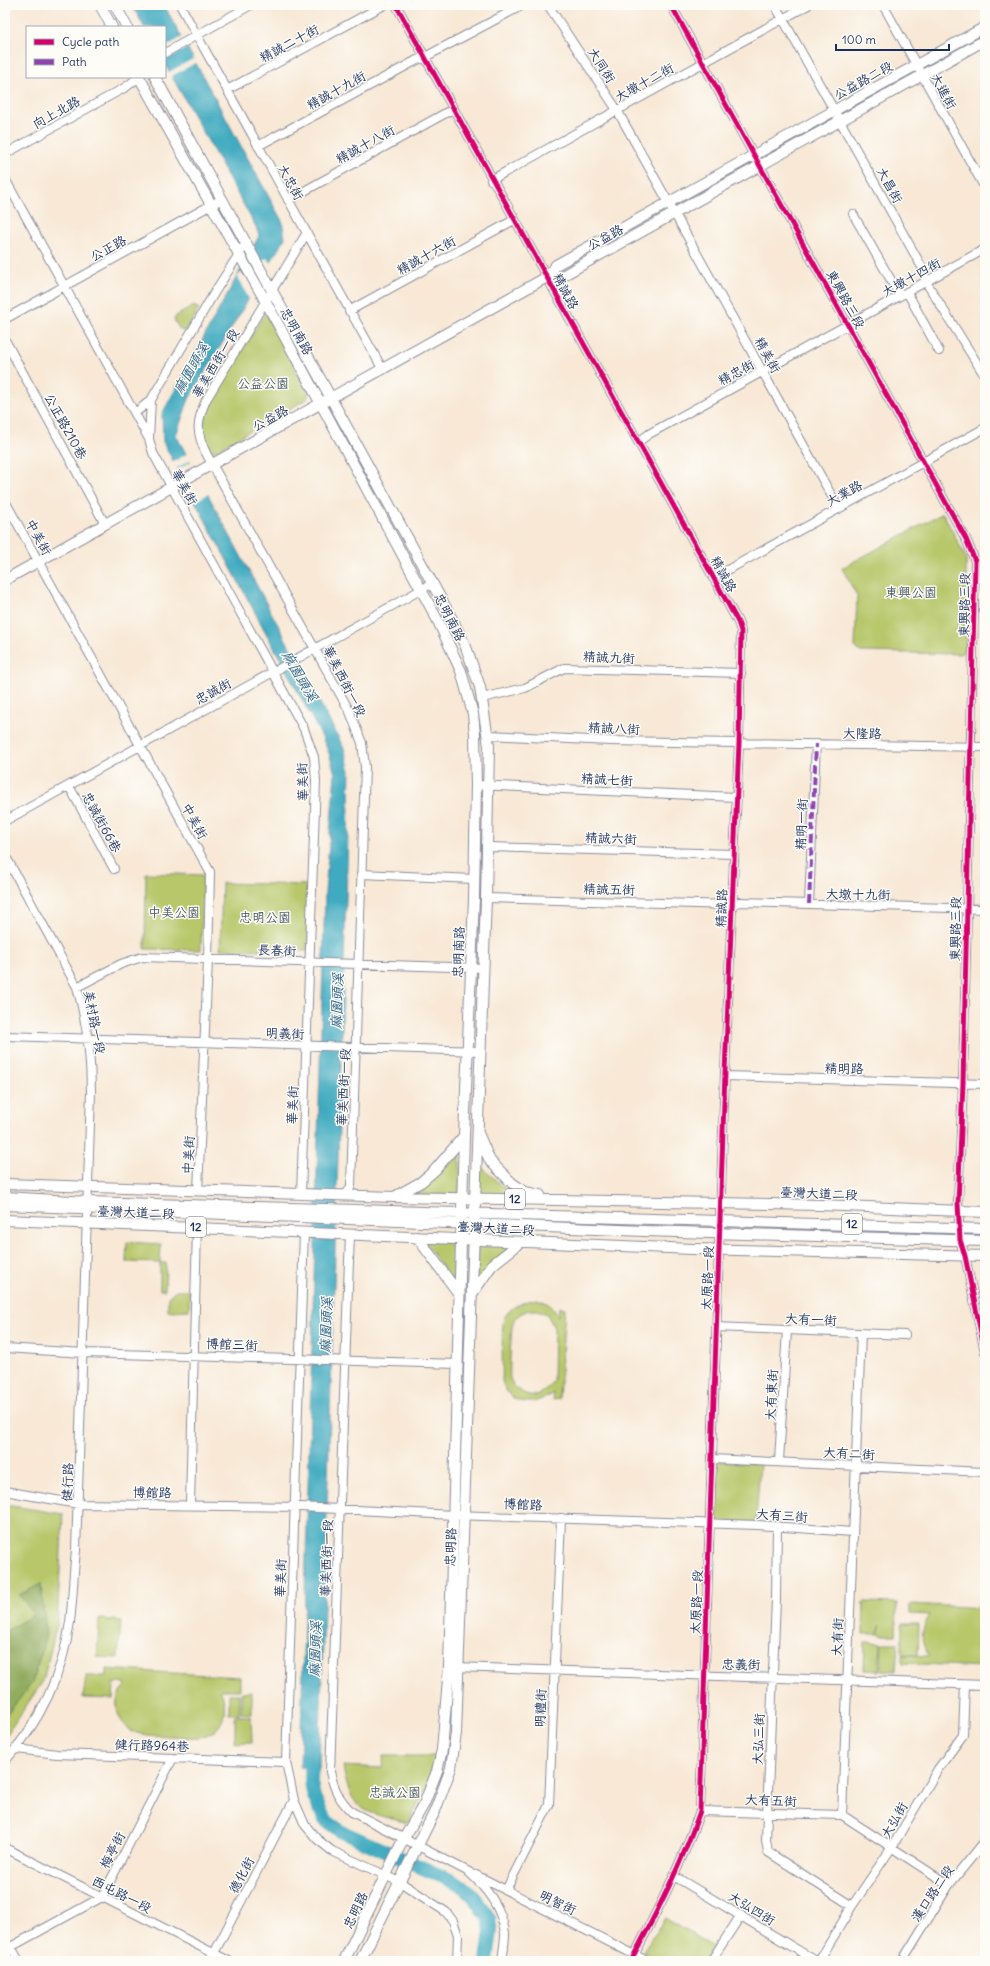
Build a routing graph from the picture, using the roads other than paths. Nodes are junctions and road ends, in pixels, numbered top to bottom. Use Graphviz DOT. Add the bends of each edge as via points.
graph roads {
  1 [pos="100,5"];
  2 [pos="115,5"];
  3 [pos="180,5"];
  4 [pos="251,5"];
  5 [pos="384,5"];
  6 [pos="396,5"];
  7 [pos="523,5"];
  8 [pos="548,5"];
  9 [pos="671,5"];
  10 [pos="775,5"];
  11 [pos="808,5"];
  12 [pos="883,5"];
  13 [pos="783,19"];
  14 [pos="111,26"];
  15 [pos="126,26"];
  16 [pos="985,27"];
  17 [pos="194,36"];
  18 [pos="985,40"];
  19 [pos="166,52"];
  20 [pos="425,58"];
  21 [pos="703,63"];
  22 [pos="916,65"];
  23 [pos="922,75"];
  24 [pos="138,78"];
  25 [pos="140,78"];
  26 [pos="156,78"];
  27 [pos="227,90"];
  28 [pos="453,109"];
  29 [pos="617,110"];
  30 [pos="834,111"];
  31 [pos="840,121"];
  32 [pos="258,146"];
  33 [pos="5,154"];
  34 [pos="754,154"];
  35 [pos="760,166"];
  36 [pos="5,178"];
  37 [pos="492,180"];
  38 [pos="985,188"];
  39 [pos="222,199"];
  40 [pos="288,200"];
  41 [pos="668,202"];
  42 [pos="212,205"];
  43 [pos="675,213"];
  44 [pos="854,214"];
  45 [pos="514,220"];
  46 [pos="306,234"];
  47 [pos="247,244"];
  48 [pos="985,249"];
  49 [pos="240,256"];
  50 [pos="547,277"];
  51 [pos="926,282"];
  52 [pos="64,286"];
  53 [pos="273,290"];
  54 [pos="904,294"];
  55 [pos="266,302"];
  56 [pos="349,311"];
  57 [pos="5,319"];
  58 [pos="848,325"];
  59 [pos="5,340"];
  60 [pos="939,351"];
  61 [pos="382,370"];
  62 [pos="762,371"];
  63 [pos="985,376"];
  64 [pos="332,398"];
  65 [pos="151,400"];
  66 [pos="322,404"];
  67 [pos="135,413"];
  68 [pos="985,428"];
  69 [pos="149,439"];
  70 [pos="638,442"];
  71 [pos="924,462"];
  72 [pos="209,467"];
  73 [pos="174,486"];
  74 [pos="5,501"];
  75 [pos="839,509"];
  76 [pos="105,524"];
  77 [pos="38,561"];
  78 [pos="714,578"];
  79 [pos="5,580"];
  80 [pos="433,583"];
  81 [pos="422,589"];
  82 [pos="312,650"];
  83 [pos="274,671"];
  84 [pos="741,673"];
  85 [pos="482,698"];
  86 [pos="488,735"];
  87 [pos="739,743"];
  88 [pos="816,744"];
  89 [pos="140,746"];
  90 [pos="972,747"];
  91 [pos="985,747"];
  92 [pos="476,785"];
  93 [pos="489,785"];
  94 [pos="69,786"];
  95 [pos="736,797"];
  96 [pos="5,821"];
  97 [pos="487,848"];
  98 [pos="734,854"];
  99 [pos="5,855"];
  100 [pos="114,869"];
  101 [pos="361,874"];
  102 [pos="474,879"];
  103 [pos="486,898"];
  104 [pos="809,904"];
  105 [pos="732,905"];
  106 [pos="966,908"];
  107 [pos="985,909"];
  108 [pos="208,960"];
  109 [pos="313,963"];
  110 [pos="356,965"];
  111 [pos="483,968"];
  112 [pos="471,969"];
  113 [pos="77,987"];
  114 [pos="5,1036"];
  115 [pos="89,1040"];
  116 [pos="204,1042"];
  117 [pos="310,1045"];
  118 [pos="357,1047"];
  119 [pos="468,1050"];
  120 [pos="480,1051"];
  121 [pos="725,1076"];
  122 [pos="963,1083"];
  123 [pos="985,1084"];
  124 [pos="477,1131"];
  125 [pos="464,1136"];
  126 [pos="5,1184"];
  127 [pos="88,1187"];
  128 [pos="198,1192"];
  129 [pos="301,1194"];
  130 [pos="346,1196"];
  131 [pos="5,1197"];
  132 [pos="394,1197"];
  133 [pos="462,1198"];
  134 [pos="475,1198"];
  135 [pos="567,1201"];
  136 [pos="720,1203"];
  137 [pos="5,1206"];
  138 [pos="88,1206"];
  139 [pos="958,1211"];
  140 [pos="985,1212"];
  141 [pos="302,1213"];
  142 [pos="462,1214"];
  143 [pos="475,1219"];
  144 [pos="5,1220"];
  145 [pos="87,1223"];
  146 [pos="462,1224"];
  147 [pos="197,1227"];
  148 [pos="720,1227"];
  149 [pos="958,1228"];
  150 [pos="985,1229"];
  151 [pos="304,1232"];
  152 [pos="350,1234"];
  153 [pos="417,1237"];
  154 [pos="462,1239"];
  155 [pos="474,1239"];
  156 [pos="960,1240"];
  157 [pos="985,1241"];
  158 [pos="520,1242"];
  159 [pos="719,1250"];
  160 [pos="965,1256"];
  161 [pos="985,1256"];
  162 [pos="459,1294"];
  163 [pos="472,1294"];
  164 [pos="716,1327"];
  165 [pos="787,1330"];
  166 [pos="861,1333"];
  167 [pos="906,1335"];
  168 [pos="5,1348"];
  169 [pos="985,1352"];
  170 [pos="84,1353"];
  171 [pos="193,1355"];
  172 [pos="302,1359"];
  173 [pos="344,1360"];
  174 [pos="458,1364"];
  175 [pos="712,1459"];
  176 [pos="779,1462"];
  177 [pos="856,1465"];
  178 [pos="985,1472"];
  179 [pos="5,1491"];
  180 [pos="78,1504"];
  181 [pos="190,1505"];
  182 [pos="298,1507"];
  183 [pos="338,1509"];
  184 [pos="464,1514"];
  185 [pos="453,1515"];
  186 [pos="561,1518"];
  187 [pos="709,1523"];
  188 [pos="777,1526"];
  189 [pos="852,1532"];
  190 [pos="453,1667"];
  191 [pos="554,1670"];
  192 [pos="704,1675"];
  193 [pos="772,1677"];
  194 [pos="847,1682"];
  195 [pos="965,1684"];
  196 [pos="985,1685"];
  197 [pos="17,1749"];
  198 [pos="173,1758"];
  199 [pos="5,1761"];
  200 [pos="286,1762"];
  201 [pos="294,1800"];
  202 [pos="700,1811"];
  203 [pos="767,1812"];
  204 [pos="842,1815"];
  205 [pos="403,1841"];
  206 [pos="985,1841"];
  207 [pos="417,1847"];
  208 [pos="892,1847"];
  209 [pos="5,1848"];
  210 [pos="469,1872"];
  211 [pos="387,1874"];
  212 [pos="674,1876"];
  213 [pos="402,1879"];
  214 [pos="949,1885"];
  215 [pos="506,1890"];
  216 [pos="102,1897"];
  217 [pos="852,1906"];
  218 [pos="741,1915"];
  219 [pos="8,1948"];
  220 [pos="212,1957"];
  221 [pos="633,1957"];
  222 [pos="19,1961"];
  223 [pos="229,1961"];
  224 [pos="344,1961"];
  225 [pos="360,1961"];
  226 [pos="457,1961"];
  227 [pos="502,1961"];
  228 [pos="647,1961"];
  229 [pos="711,1961"];
  230 [pos="818,1961"];
  231 [pos="902,1961"];
  1 -- 14 [label="main road"];
  2 -- 15 [label="main road"];
  3 -- 17 [label="street, 大忠街"];
  4 -- 17 [label="street"];
  5 -- 27 [label="street, 精誠二十街"];
  6 -- 20 [label="street, 精誠路"];
  7 -- 20 [label="street, 精誠十九街"];
  8 -- 29 [label="street, 大同街"];
  9 -- 21 [label="street, 東興路三段"];
  10 -- 13 [label="street, 大昌街"];
  11 -- 13 [label="street, 大墩十二街"];
  12 -- 22 [label="street, 大進街"];
  13 -- 21 [label="street, 大墩十二街"];
  13 -- 30 [label="street, 大昌街"];
  16 -- 22 [label="main road, 公益路二段"];
  17 -- 19 [label="street"];
  17 -- 27 [label="street, 大忠街"];
  18 -- 23 [label="main road, 公益路二段"];
  20 -- 28 [label="street, 精誠路"];
  20 -- 32 [label="street, 精誠十九街"];
  21 -- 29 [label="street, 大墩十二街"];
  21 -- 34 [label="street, 東興路三段"];
  22 -- 23 [label="street, 大進街"];
  22 -- 30 [label="main road, 公益路二段"];
  23 -- 31 [label="main road, 公益路二段"];
  23 -- 38 [label="street, 大進街"];
  24 -- 33 [label="street, 向上北路"];
  25 -- 42 [label="main road, 忠明南路"];
  26 -- 39 [label="main road, 忠明南路"];
  27 -- 32 [label="street, 大忠街"];
  28 -- 37 [label="street, 精誠路"];
  28 -- 40 [label="street, 精誠十八街"];
  29 -- 37 [label="street, 大墩十二街"];
  29 -- 41 [label="street, 大同街"];
  30 -- 31 [label="street, 大昌街"];
  30 -- 34 [label="main road, 公益路二段"];
  31 -- 35 [label="main road, 公益路二段"];
  31 -- 51 [label="street, 大昌街" via="923,269"];
  32 -- 40 [label="street, 大忠街"];
  34 -- 35 [label="street, 東興路三段"];
  34 -- 41 [label="main road, 公益路"];
  35 -- 43 [label="main road, 公益路"];
  35 -- 58 [label="street, 東興路三段"];
  36 -- 52 [label="street, 華美街"];
  37 -- 45 [label="street, 精誠路"];
  39 -- 42 [label="street, 公正路"];
  39 -- 47 [label="main road, 忠明南路"];
  40 -- 46 [label="street, 大忠街"];
  41 -- 43 [label="street"];
  41 -- 50 [label="main road, 公益路" via="556,265"];
  42 -- 49 [label="main road, 忠明南路"];
  42 -- 52 [label="street, 公正路"];
  43 -- 50 [label="main road, 公益路" via="562,276"];
  43 -- 62 [label="street, 精美街"];
  44 -- 54 [label="street"];
  45 -- 50 [label="street, 精誠路"];
  45 -- 56 [label="street, 精誠十六街"];
  46 -- 53 [label="street, 華美西街一段"];
  46 -- 56 [label="street, 大忠街"];
  47 -- 49 [label="street"];
  47 -- 53 [label="main road, 忠明南路"];
  48 -- 51 [label="street, 大墩十四街"];
  49 -- 55 [label="main road, 忠明南路"];
  49 -- 65 [label="street" via="216,290"];
  50 -- 61 [label="main road, 公益路"];
  50 -- 70 [label="street, 精誠路"];
  51 -- 54 [label="street, 大墩十四街"];
  51 -- 63 [label="street, 大昌街"];
  52 -- 57 [label="street, 公正路"];
  52 -- 67 [label="street, 華美街"];
  53 -- 55 [label="street, 華美西街一段"];
  53 -- 64 [label="main road, 忠明南路"];
  54 -- 58 [label="street, 大墩十四街"];
  54 -- 60 [label="street"];
  55 -- 66 [label="main road, 忠明南路"];
  55 -- 72 [label="street, 華美西街一段" via="201,410 198,438"];
  56 -- 61 [label="street, 大忠街"];
  58 -- 62 [label="street, 精忠街"];
  58 -- 71 [label="street, 東興路三段"];
  59 -- 76 [label="street, 公正路210巷"];
  61 -- 64 [label="main road, 公益路"];
  62 -- 70 [label="street, 精忠街"];
  62 -- 75 [label="street, 精美街"];
  64 -- 66 [label="main road, 公益路"];
  64 -- 80 [label="main road, 忠明南路"];
  65 -- 67 [label="street"];
  65 -- 69 [label="street"];
  66 -- 72 [label="main road, 公益路"];
  66 -- 81 [label="main road, 忠明南路"];
  67 -- 69 [label="street, 華美街"];
  68 -- 71 [label="street, 大業路"];
  69 -- 73 [label="street, 華美街" via="153,453"];
  70 -- 78 [label="street, 精誠路"];
  71 -- 75 [label="street, 大業路"];
  71 -- 90 [label="street, 東興路三段" via="966,539 975,561"];
  72 -- 73 [label="main road, 公益路"];
  72 -- 82 [label="street, 華美西街一段"];
  73 -- 76 [label="main road, 公益路"];
  73 -- 83 [label="street, 華美街"];
  74 -- 77 [label="street, 中美街"];
  75 -- 78 [label="street, 大業路"];
  76 -- 77 [label="main road, 公益路"];
  77 -- 79 [label="main road, 公益路"];
  77 -- 89 [label="street, 中美街"];
  78 -- 84 [label="street, 精誠路" via="741,631"];
  80 -- 81 [label="street, 忠誠街"];
  80 -- 85 [label="main road, 忠明南路" via="466,648"];
  81 -- 82 [label="street, 忠誠街"];
  81 -- 92 [label="main road, 忠明南路" via="454,654 468,694 475,734"];
  82 -- 83 [label="street, 忠誠街"];
  82 -- 101 [label="street, 華美西街一段" via="350,712 362,743 365,767"];
  83 -- 89 [label="street, 忠誠街"];
  83 -- 109 [label="street, 華美街" via="304,729 314,757 316,781"];
  84 -- 85 [label="street, 精誠九街" via="564,668 525,688"];
  84 -- 87 [label="street, 精誠路"];
  85 -- 86 [label="main road, 忠明南路"];
  86 -- 87 [label="street, 精誠八街" via="610,741"];
  86 -- 93 [label="main road, 忠明南路"];
  87 -- 88 [label="street, 大隆路"];
  87 -- 95 [label="street, 精誠路"];
  88 -- 90 [label="street, 大隆路"];
  88 -- 104 [label="street, 精明一街"];
  89 -- 94 [label="street, 忠誠街"];
  89 -- 108 [label="street, 中美街" via="210,872"];
  90 -- 91 [label="street, 大隆路"];
  90 -- 106 [label="street, 東興路三段"];
  92 -- 93 [label="street, 精誠七街"];
  92 -- 102 [label="main road, 忠明南路"];
  93 -- 95 [label="street, 精誠七街"];
  93 -- 97 [label="main road, 忠明南路"];
  94 -- 96 [label="street, 忠誠街"];
  94 -- 100 [label="street, 忠誠街66巷"];
  95 -- 98 [label="street, 精誠路"];
  97 -- 98 [label="street, 精誠六街"];
  97 -- 103 [label="main road, 忠明南路"];
  98 -- 105 [label="street, 精誠路"];
  99 -- 113 [label="street, 美村路一段"];
  101 -- 102 [label="street"];
  101 -- 110 [label="street, 華美西街一段"];
  102 -- 112 [label="main road, 忠明南路"];
  103 -- 105 [label="street, 精誠五街"];
  103 -- 111 [label="main road, 忠明南路"];
  104 -- 105 [label="street, 大墩十九街" via="739,902"];
  104 -- 106 [label="street, 大墩十九街"];
  105 -- 121 [label="street, 精誠路"];
  106 -- 107 [label="street, 大墩十九街"];
  106 -- 122 [label="street, 東興路三段"];
  108 -- 109 [label="street, 長春街"];
  108 -- 113 [label="street, 長春街" via="142,957 121,964"];
  108 -- 116 [label="street, 中美街"];
  109 -- 110 [label="street, 長春街"];
  109 -- 117 [label="street, 華美街"];
  110 -- 112 [label="street, 長春街"];
  110 -- 118 [label="street, 華美西街一段"];
  111 -- 112 [label="street, 長春街"];
  111 -- 120 [label="main road, 忠明南路"];
  112 -- 119 [label="main road, 忠明南路"];
  113 -- 115 [label="street, 美村路一段"];
  114 -- 115 [label="street, 明義街"];
  115 -- 116 [label="street, 明義街"];
  115 -- 127 [label="street, 美村路一段" via="91,1092"];
  116 -- 117 [label="street, 明義街"];
  116 -- 128 [label="street, 中美街"];
  117 -- 118 [label="street, 明義街"];
  117 -- 129 [label="street, 華美街"];
  118 -- 119 [label="street, 明義街"];
  118 -- 130 [label="street, 華美西街一段" via="351,1186"];
  119 -- 120 [label="street, 明義街"];
  119 -- 125 [label="main road, 忠明南路"];
  120 -- 124 [label="main road, 忠明南路"];
  121 -- 122 [label="street, 精明路"];
  121 -- 136 [label="street, 精誠路"];
  122 -- 123 [label="street, 精明路"];
  122 -- 139 [label="street, 東興路三段"];
  124 -- 134 [label="main road, 忠明南路"];
  124 -- 135 [label="main road" via="490,1161 512,1183 525,1192"];
  125 -- 132 [label="main road" via="435,1170 421,1182"];
  125 -- 133 [label="main road, 忠明南路"];
  126 -- 127 [label="main road, 臺灣大道二段 / 12"];
  127 -- 128 [label="main road, 臺灣大道二段 / 12"];
  127 -- 138 [label="street, 健行路"];
  128 -- 129 [label="main road, 臺灣大道二段 / 12"];
  129 -- 130 [label="main road, 臺灣大道二段 / 12"];
  130 -- 132 [label="main road, 臺灣大道二段 / 12"];
  131 -- 138 [label="main road, 臺灣大道二段 / 12"];
  132 -- 133 [label="main road, 臺灣大道二段 / 12"];
  133 -- 134 [label="main road, 臺灣大道二段 / 12"];
  133 -- 142 [label="main road, 忠明南路"];
  134 -- 135 [label="main road, 臺灣大道二段 / 12"];
  134 -- 143 [label="main road, 忠明南路"];
  135 -- 136 [label="main road, 臺灣大道二段 / 12"];
  136 -- 139 [label="main road, 臺灣大道二段 / 12"];
  136 -- 148 [label="street, 精誠路"];
  137 -- 138 [label="main road, 臺灣大道二段 / 12"];
  138 -- 141 [label="main road, 臺灣大道二段 / 12"];
  138 -- 145 [label="street, 健行路"];
  139 -- 140 [label="main road, 臺灣大道二段 / 12"];
  139 -- 149 [label="street, 東興路三段"];
  141 -- 142 [label="main road, 臺灣大道二段 / 12" via="346,1209"];
  141 -- 146 [label="main road, 臺灣大道二段 / 12" via="351,1219"];
  142 -- 143 [label="main road, 臺灣大道二段 / 12"];
  142 -- 146 [label="main road, 忠明南路"];
  143 -- 146 [label="main road, 臺灣大道二段 / 12"];
  143 -- 148 [label="main road, 臺灣大道二段 / 12"];
  143 -- 155 [label="main road, 忠明南路"];
  144 -- 145 [label="main road, 臺灣大道二段 / 12"];
  145 -- 147 [label="main road, 臺灣大道二段 / 12"];
  145 -- 170 [label="street, 健行路"];
  146 -- 154 [label="main road, 忠明南路"];
  147 -- 151 [label="main road, 臺灣大道二段 / 12"];
  147 -- 171 [label="street"];
  148 -- 149 [label="main road, 臺灣大道二段 / 12"];
  148 -- 156 [label="main road, 臺灣大道二段 / 12"];
  148 -- 159 [label="street, 太原路一段"];
  149 -- 150 [label="main road, 臺灣大道二段 / 12"];
  149 -- 156 [label="street, 東興路三段"];
  151 -- 152 [label="main road, 臺灣大道二段 / 12"];
  151 -- 172 [label="street, 華美街"];
  152 -- 153 [label="main road, 臺灣大道二段 / 12"];
  152 -- 173 [label="street, 華美西街一段"];
  153 -- 154 [label="main road, 臺灣大道二段 / 12"];
  153 -- 162 [label="main road"];
  154 -- 155 [label="main road, 臺灣大道二段 / 12"];
  154 -- 162 [label="main road, 忠明路"];
  155 -- 158 [label="main road, 臺灣大道二段 / 12"];
  155 -- 163 [label="main road, 忠明路"];
  156 -- 157 [label="main road, 臺灣大道二段 / 12"];
  156 -- 160 [label="street, 東興路三段"];
  158 -- 159 [label="main road, 臺灣大道二段 / 12"];
  158 -- 163 [label="main road" via="492,1265"];
  159 -- 160 [label="main road, 臺灣大道二段 / 12"];
  159 -- 164 [label="street, 太原路一段"];
  160 -- 161 [label="main road, 臺灣大道二段 / 12"];
  160 -- 169 [label="street, 東興路三段"];
  162 -- 174 [label="main road, 忠明路"];
  163 -- 184 [label="main road, 忠明路"];
  164 -- 165 [label="street, 大有一街"];
  164 -- 175 [label="street, 太原路一段"];
  165 -- 166 [label="street, 大有一街"];
  165 -- 176 [label="street, 大有東街"];
  166 -- 167 [label="street, 大有一街"];
  166 -- 177 [label="street, 大有街"];
  168 -- 170 [label="street, 博館三街"];
  170 -- 171 [label="street, 博館三街"];
  170 -- 180 [label="street, 健行路"];
  171 -- 172 [label="street, 博館三街"];
  171 -- 181 [label="street"];
  172 -- 173 [label="street, 博館三街"];
  172 -- 182 [label="street, 華美街"];
  173 -- 174 [label="street, 博館三街"];
  173 -- 183 [label="street, 華美西街一段"];
  174 -- 185 [label="main road, 忠明路"];
  175 -- 176 [label="street, 大有二街"];
  175 -- 187 [label="street, 太原路一段"];
  176 -- 177 [label="street, 大有二街"];
  177 -- 178 [label="street, 大有二街"];
  177 -- 189 [label="street, 大有街"];
  179 -- 180 [label="street, 博館路"];
  180 -- 181 [label="street, 博館路"];
  180 -- 197 [label="street, 健行路" via="70,1623 63,1656 50,1694"];
  181 -- 182 [label="street, 博館路"];
  182 -- 183 [label="street, 博館路"];
  182 -- 200 [label="street, 華美街"];
  183 -- 185 [label="street, 博館路"];
  183 -- 205 [label="street, 華美西街一段" via="330,1772 335,1790 352,1812"];
  184 -- 185 [label="street, 博館路"];
  184 -- 186 [label="street, 博館路"];
  184 -- 190 [label="main road, 忠明路"];
  185 -- 190 [label="main road, 忠明路"];
  186 -- 187 [label="street, 博館路"];
  186 -- 191 [label="street, 明禮街"];
  187 -- 188 [label="street, 大有三街"];
  187 -- 192 [label="street, 太原路一段"];
  188 -- 189 [label="street, 大有三街"];
  188 -- 193 [label="street, 大弘三街"];
  189 -- 194 [label="street, 大有街"];
  190 -- 191 [label="street, 忠義街"];
  190 -- 205 [label="main road, 忠明路" via="437,1771 424,1804"];
  190 -- 207 [label="main road, 忠明路" via="456,1733 451,1768 435,1811"];
  191 -- 192 [label="street, 忠義街"];
  191 -- 215 [label="street, 明禮街" via="549,1805"];
  192 -- 193 [label="street, 忠義街"];
  192 -- 202 [label="street, 太原路一段"];
  193 -- 194 [label="street, 忠義街"];
  193 -- 203 [label="street, 大弘三街"];
  194 -- 195 [label="street, 忠義街"];
  194 -- 204 [label="street, 大有街"];
  195 -- 196 [label="street, 忠義街"];
  195 -- 208 [label="street, 大弘街" via="963,1735 938,1769"];
  197 -- 198 [label="street, 健行路964巷" via="57,1754"];
  197 -- 199 [label="street, 健行路"];
  198 -- 200 [label="street, 健行路964巷"];
  198 -- 216 [label="street, 梅亭街"];
  200 -- 201 [label="street, 華美街"];
  201 -- 211 [label="street, 華美街" via="305,1825 316,1839 332,1851"];
  201 -- 220 [label="street, 德化街"];
  202 -- 203 [label="street, 大有五街"];
  202 -- 212 [label="street, 太原路一段" via="689,1844"];
  203 -- 204 [label="street, 大有五街"];
  203 -- 217 [label="street, 大弘三街" via="768,1852"];
  204 -- 208 [label="street"];
  205 -- 207 [label="street, 華美西街一段"];
  205 -- 211 [label="main road, 忠明路"];
  206 -- 214 [label="street, 漢口路二段"];
  207 -- 210 [label="street, 華美西街一段"];
  207 -- 213 [label="main road, 忠明路"];
  208 -- 214 [label="street"];
  208 -- 217 [label="street, 大弘街"];
  209 -- 216 [label="street, 西屯路一段"];
  210 -- 215 [label="street, 明智街"];
  210 -- 227 [label="street, 華美西街一段" via="492,1897 498,1909 505,1934"];
  211 -- 213 [label="street, 華美街"];
  211 -- 224 [label="main road, 忠明路"];
  212 -- 218 [label="street, 大弘四街"];
  212 -- 221 [label="street, 太原路一段"];
  213 -- 225 [label="main road"];
  213 -- 226 [label="street, 華美街" via="446,1912 453,1921 458,1935"];
  214 -- 231 [label="street, 漢口路二段"];
  215 -- 221 [label="street, 明智街"];
  216 -- 219 [label="street"];
  216 -- 220 [label="street, 西屯路一段"];
  217 -- 230 [label="street, 大弘街"];
  218 -- 229 [label="street"];
  218 -- 230 [label="street, 大弘四街"];
  219 -- 222 [label="street"];
  220 -- 223 [label="street, 西屯路一段"];
  221 -- 228 [label="street, 明智街"];
}
